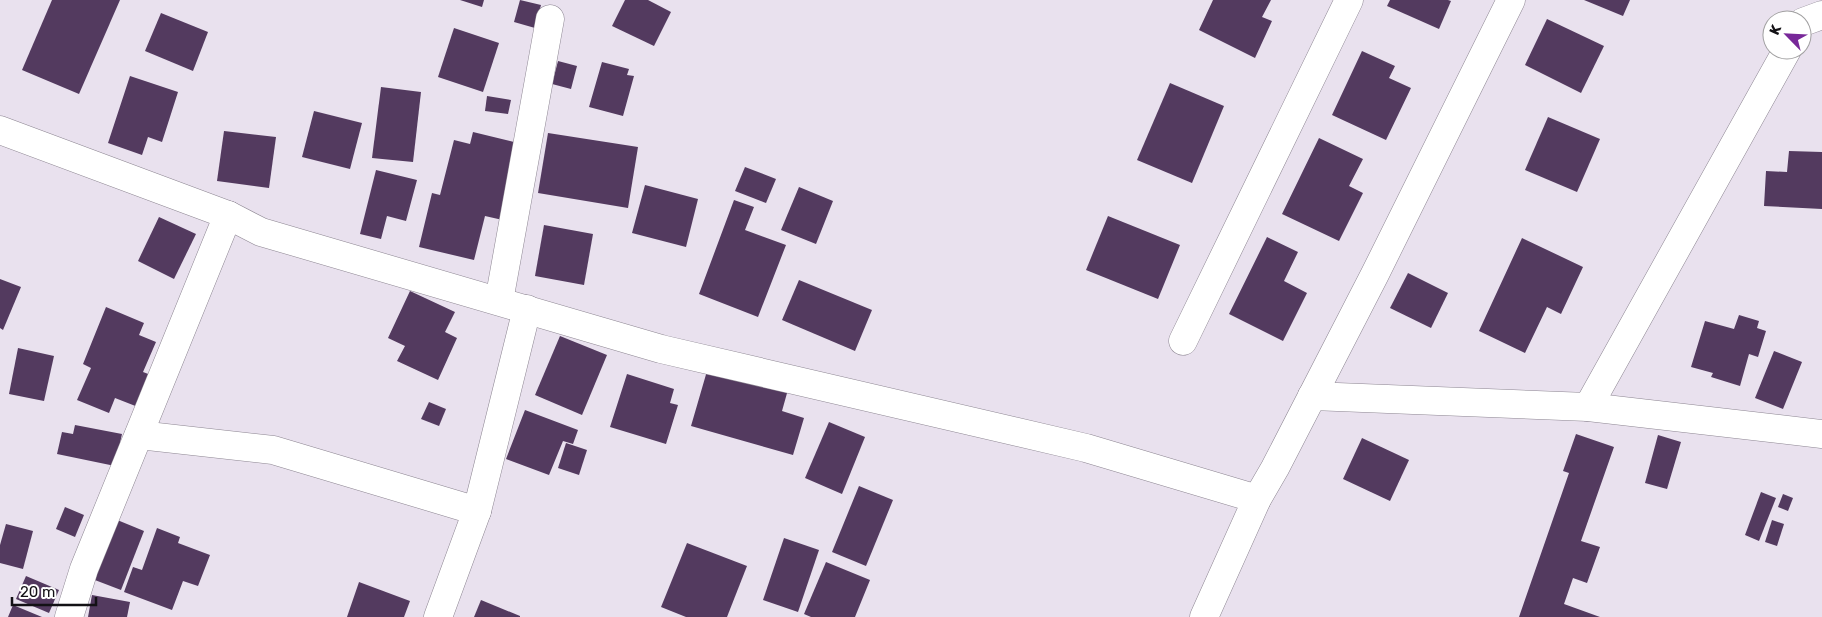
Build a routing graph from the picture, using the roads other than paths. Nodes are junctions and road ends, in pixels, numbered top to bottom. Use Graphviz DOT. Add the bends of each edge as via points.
graph roads {
  1 [pos="1349,0"];
  2 [pos="1511,0"];
  3 [pos="550,19"];
  4 [pos="1781,60"];
  5 [pos="0,130"];
  6 [pos="228,216"];
  7 [pos="499,301"];
  8 [pos="527,309"];
  9 [pos="1183,341"];
  10 [pos="1312,396"];
  11 [pos="1588,407"];
  12 [pos="1822,434"];
  13 [pos="139,436"];
  14 [pos="1257,499"];
  15 [pos="477,511"];
  16 [pos="69,617"];
  17 [pos="438,617"];
  18 [pos="1204,617"];
  1 -- 9 [label="street"];
  2 -- 10 [label="street"];
  3 -- 7 [label="street"];
  4 -- 11 [label="street"];
  5 -- 6 [label="street"];
  6 -- 7 [label="street" via="261,232"];
  6 -- 13 [label="street"];
  7 -- 8 [label="street"];
  8 -- 14 [label="street" via="661,349 1086,448"];
  8 -- 15 [label="street"];
  10 -- 11 [label="street"];
  10 -- 14 [label="street"];
  11 -- 12 [label="street"];
  13 -- 15 [label="street" via="273,450"];
  13 -- 16 [label="street" via="84,569"];
  14 -- 18 [label="street"];
  15 -- 17 [label="street"];
}
